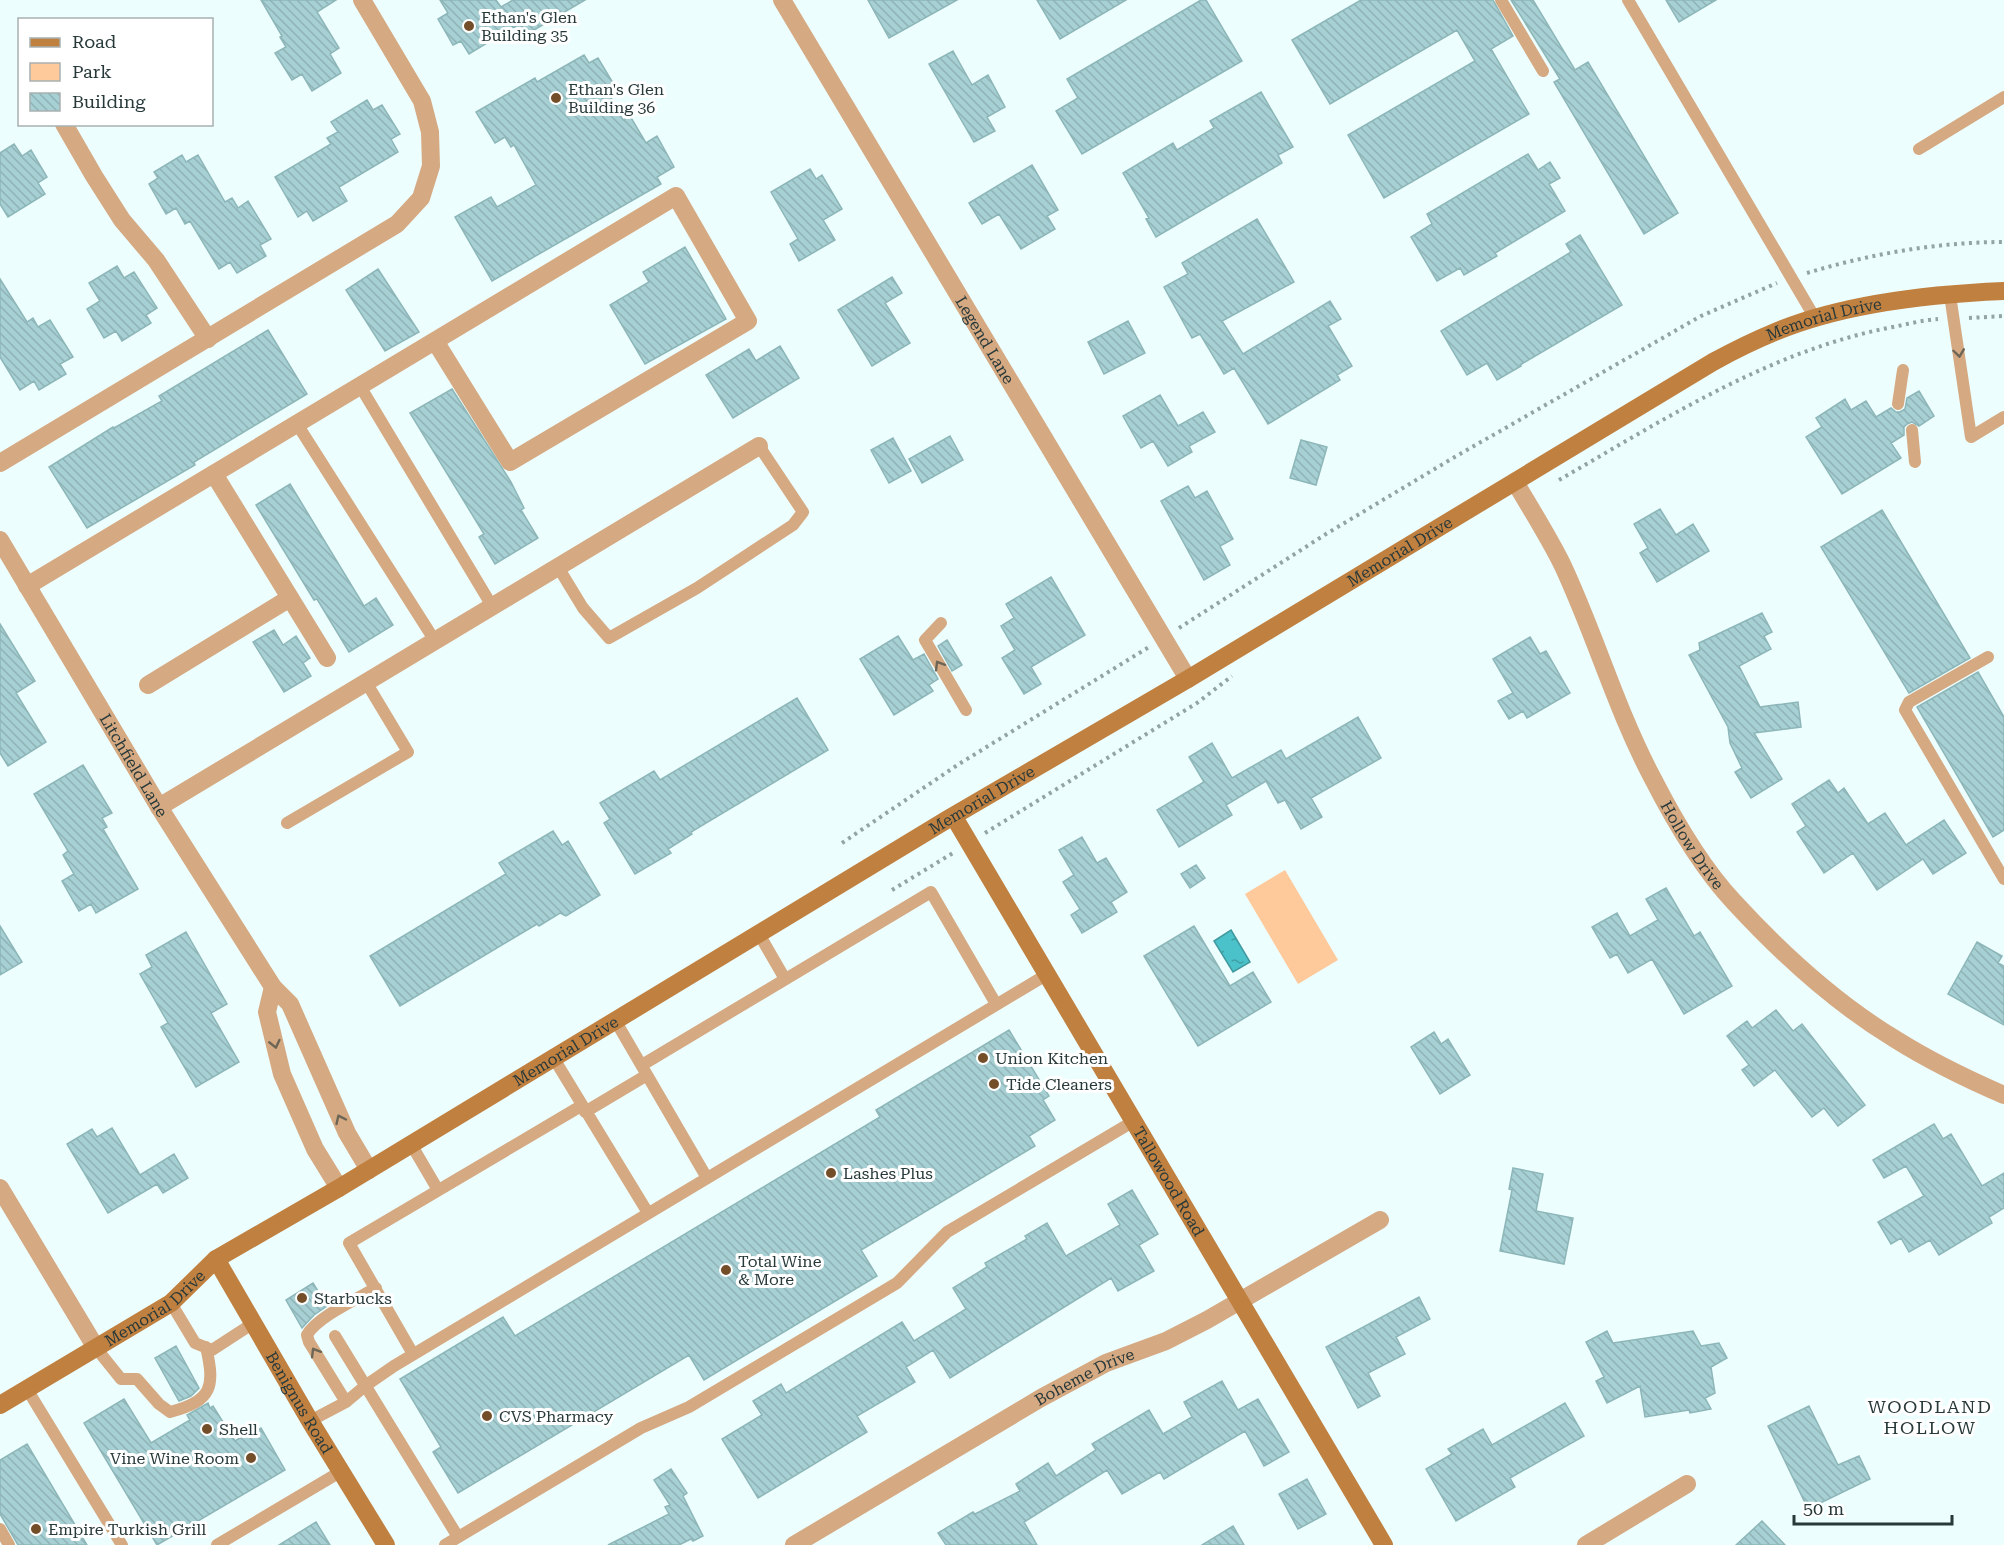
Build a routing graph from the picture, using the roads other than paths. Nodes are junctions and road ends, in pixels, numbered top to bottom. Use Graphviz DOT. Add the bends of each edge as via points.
graph roads {
  1 [pos="362,0"];
  2 [pos="782,0"];
  3 [pos="1501,0"];
  4 [pos="1628,0"];
  5 [pos="1543,70"];
  6 [pos="2004,97"];
  7 [pos="65,126"];
  8 [pos="1919,149"];
  9 [pos="2004,291"];
  10 [pos="1950,295"];
  11 [pos="1815,318"];
  12 [pos="208,339"];
  13 [pos="435,341"];
  14 [pos="1903,370"];
  15 [pos="360,386"];
  16 [pos="1898,404"];
  17 [pos="2004,417"];
  18 [pos="297,424"];
  19 [pos="1912,430"];
  20 [pos="759,446"];
  21 [pos="1915,462"];
  22 [pos="0,463"];
  23 [pos="214,474"];
  24 [pos="1515,482"];
  25 [pos="0,540"];
  26 [pos="558,567"];
  27 [pos="27,586"];
  28 [pos="290,598"];
  29 [pos="492,606"];
  30 [pos="941,623"];
  31 [pos="435,640"];
  32 [pos="1988,657"];
  33 [pos="327,658"];
  34 [pos="1188,679"];
  35 [pos="366,682"];
  36 [pos="148,685"];
  37 [pos="966,710"];
  38 [pos="159,807"];
  39 [pos="954,817"];
  40 [pos="286,823"];
  41 [pos="2004,879"];
  42 [pos="759,934"];
  43 [pos="1046,975"];
  44 [pos="785,979"];
  45 [pos="273,987"];
  46 [pos="996,1004"];
  47 [pos="615,1020"];
  48 [pos="553,1057"];
  49 [pos="645,1070"];
  50 [pos="2004,1095"];
  51 [pos="584,1109"];
  52 [pos="1134,1121"];
  53 [pos="411,1144"];
  54 [pos="369,1170"];
  55 [pos="707,1178"];
  56 [pos="0,1188"];
  57 [pos="339,1188"];
  58 [pos="438,1190"];
  59 [pos="648,1213"];
  60 [pos="1380,1220"];
  61 [pos="216,1260"];
  62 [pos="376,1288"];
  63 [pos="1240,1300"];
  64 [pos="171,1303"];
  65 [pos="252,1324"];
  66 [pos="335,1336"];
  67 [pos="206,1347"];
  68 [pos="96,1348"];
  69 [pos="414,1354"];
  70 [pos="365,1386"];
  71 [pos="27,1389"];
  72 [pos="345,1402"];
  73 [pos="0,1405"];
  74 [pos="310,1421"];
  75 [pos="340,1472"];
  76 [pos="1687,1484"];
  77 [pos="0,1529"];
  78 [pos="458,1537"];
  79 [pos="9,1545"];
  80 [pos="122,1545"];
  81 [pos="217,1545"];
  82 [pos="386,1545"];
  83 [pos="445,1545"];
  84 [pos="794,1545"];
  85 [pos="1384,1545"];
  86 [pos="1586,1545"];
  1 -- 12 [label="street" via="422,101 430,132 431,166 421,198 397,224"];
  2 -- 34 [label="street, Legend Lane"];
  3 -- 5 [label="lane"];
  4 -- 11 [label="lane"];
  6 -- 8 [label="lane"];
  7 -- 12 [label="street" via="122,220 156,260"];
  9 -- 10 [label="main road, Memorial Drive"];
  10 -- 11 [label="main road, Memorial Drive" via="1871,305"];
  10 -- 17 [label="lane, one-way" via="1971,437"];
  11 -- 24 [label="main road, Memorial Drive" via="1776,331 1713,362"];
  12 -- 22 [label="street"];
  13 -- 13 [label="street" via="676,196 748,321 510,462"];
  13 -- 15 [label="street"];
  14 -- 16 [label="lane"];
  15 -- 18 [label="street"];
  15 -- 29 [label="lane"];
  18 -- 23 [label="street"];
  18 -- 31 [label="lane"];
  19 -- 21 [label="lane"];
  20 -- 26 [label="street"];
  20 -- 26 [label="lane" via="803,512 793,525 697,588 609,638"];
  23 -- 27 [label="street"];
  23 -- 28 [label="street"];
  24 -- 34 [label="main road, Memorial Drive"];
  24 -- 50 [label="street, Hollow Drive" via="1562,564 1651,777 1689,843 1732,900 1834,995 1894,1039 1960,1076"];
  25 -- 27 [label="street, Litchfield Lane"];
  26 -- 29 [label="street"];
  27 -- 38 [label="street, Litchfield Lane"];
  28 -- 33 [label="street"];
  28 -- 36 [label="street"];
  29 -- 31 [label="street"];
  37 -- 30 [label="lane, one-way" via="925,640"];
  31 -- 35 [label="street"];
  32 -- 41 [label="lane" via="1910,702 1905,710"];
  34 -- 39 [label="main road, Memorial Drive"];
  35 -- 38 [label="street"];
  35 -- 40 [label="lane" via="408,752"];
  38 -- 45 [label="street, Litchfield Lane"];
  39 -- 42 [label="main road, Memorial Drive"];
  39 -- 43 [label="main road, Tallowood Road"];
  42 -- 44 [label="lane"];
  42 -- 47 [label="main road, Memorial Drive"];
  43 -- 46 [label="lane"];
  43 -- 52 [label="main road, Tallowood Road"];
  44 -- 46 [label="lane" via="931,892"];
  44 -- 49 [label="lane"];
  54 -- 45 [label="street, Litchfield Lane, one-way" via="346,1133 290,1004"];
  45 -- 57 [label="street, one-way" via="267,1012 282,1074 315,1149"];
  46 -- 55 [label="lane"];
  47 -- 48 [label="main road, Memorial Drive"];
  47 -- 49 [label="lane"];
  48 -- 51 [label="lane"];
  48 -- 53 [label="main road, Memorial Drive"];
  49 -- 51 [label="lane"];
  49 -- 55 [label="lane"];
  51 -- 58 [label="lane"];
  51 -- 59 [label="lane"];
  52 -- 63 [label="main road, Tallowood Road"];
  52 -- 78 [label="lane" via="946,1232 897,1283 689,1407 641,1428"];
  53 -- 54 [label="main road, Memorial Drive"];
  53 -- 58 [label="lane"];
  54 -- 57 [label="main road, Memorial Drive"];
  55 -- 59 [label="lane"];
  56 -- 68 [label="street"];
  57 -- 61 [label="main road, Memorial Drive"];
  58 -- 62 [label="lane" via="349,1243"];
  59 -- 69 [label="lane"];
  60 -- 63 [label="street, Boheme Drive"];
  61 -- 64 [label="main road, Memorial Drive"];
  61 -- 65 [label="main road, Benignus Road"];
  62 -- 69 [label="lane"];
  72 -- 62 [label="lane, one-way" via="308,1335 321,1321"];
  63 -- 84 [label="street, Boheme Drive" via="1166,1341 1106,1363 1069,1383"];
  63 -- 85 [label="main road, Tallowood Road"];
  64 -- 67 [label="lane" via="195,1343"];
  64 -- 68 [label="main road, Memorial Drive"];
  65 -- 67 [label="lane" via="212,1350"];
  65 -- 74 [label="main road, Benignus Road"];
  66 -- 70 [label="lane"];
  67 -- 68 [label="lane" via="212,1373 210,1389 183,1409 171,1412 137,1379 121,1379"];
  68 -- 71 [label="main road, Memorial Drive"];
  69 -- 70 [label="lane"];
  70 -- 72 [label="lane"];
  70 -- 78 [label="lane"];
  71 -- 73 [label="main road, Memorial Drive"];
  71 -- 80 [label="lane"];
  72 -- 74 [label="lane"];
  74 -- 75 [label="main road, Benignus Road"];
  75 -- 81 [label="lane"];
  75 -- 82 [label="main road, Benignus Road"];
  76 -- 86 [label="street"];
  77 -- 79 [label="lane"];
  78 -- 83 [label="lane"];
}
